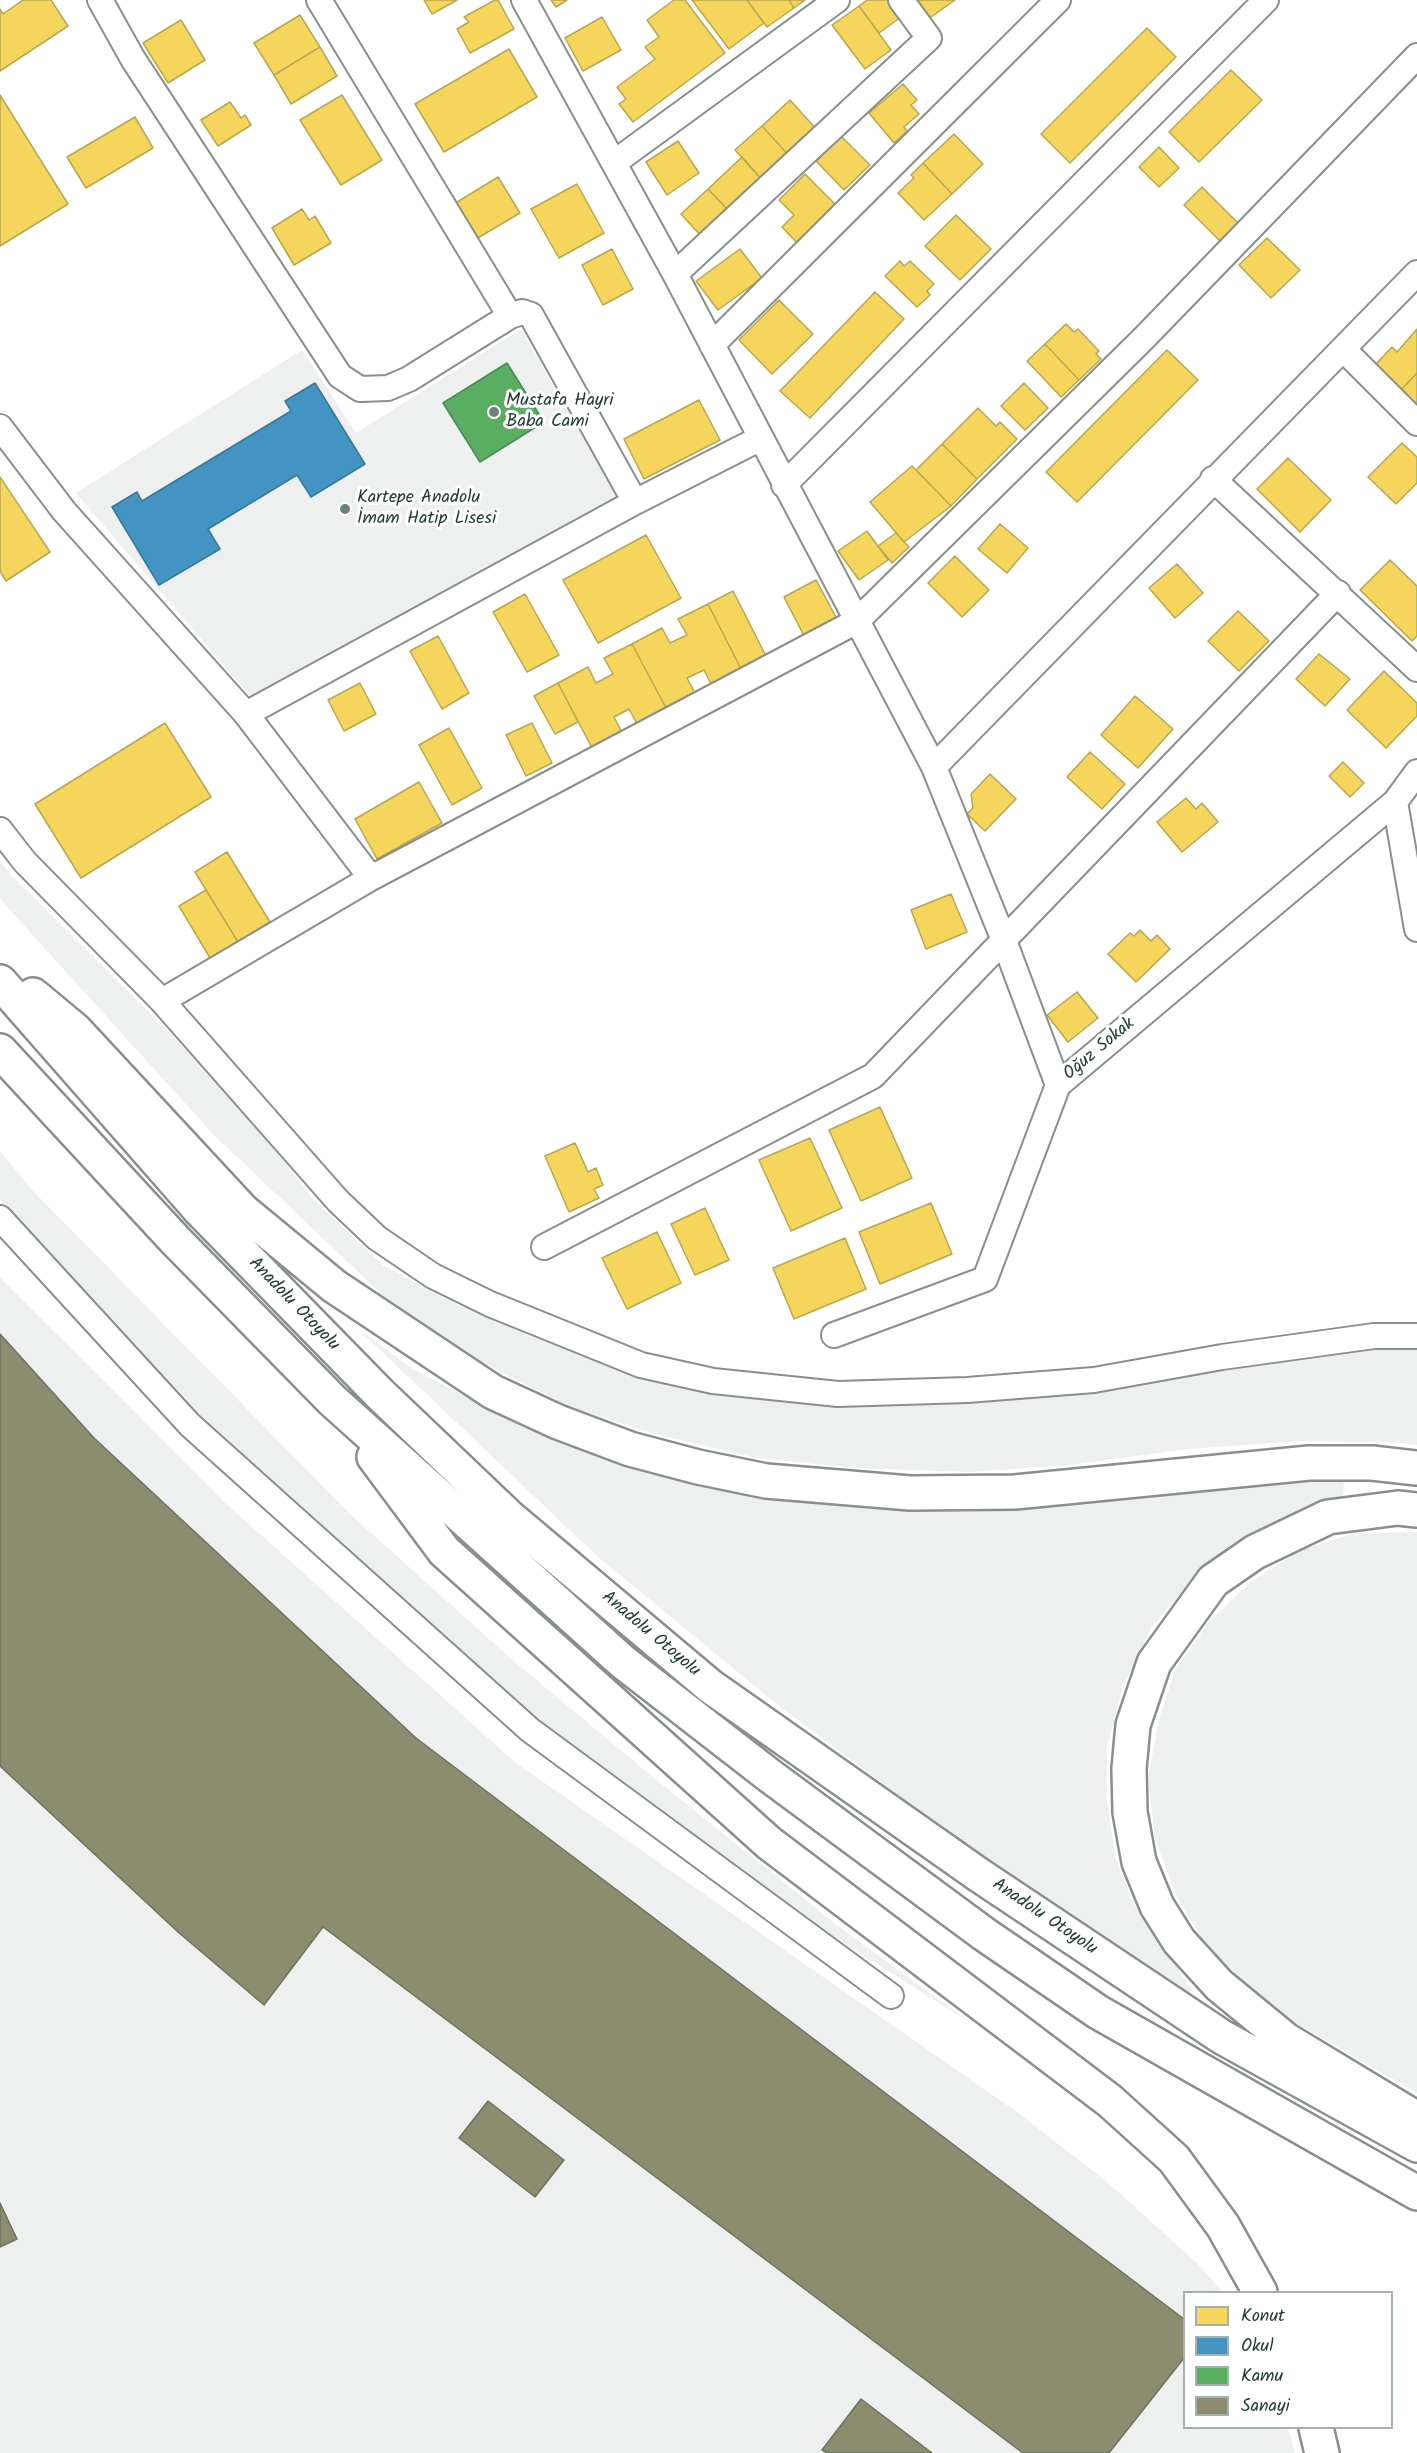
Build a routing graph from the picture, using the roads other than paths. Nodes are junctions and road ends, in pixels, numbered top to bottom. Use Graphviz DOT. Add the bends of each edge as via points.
graph roads {
  1 [pos="100,0"];
  2 [pos="319,0"];
  3 [pos="524,0"];
  4 [pos="837,0"];
  5 [pos="901,0"];
  6 [pos="1058,0"];
  7 [pos="1266,0"];
  8 [pos="1417,56"];
  9 [pos="615,162"];
  10 [pos="1417,273"];
  11 [pos="675,274"];
  12 [pos="510,316"];
  13 [pos="711,345"];
  14 [pos="1343,349"];
  15 [pos="1417,423"];
  16 [pos="0,427"];
  17 [pos="759,439"];
  18 [pos="1214,479"];
  19 [pos="784,485"];
  20 [pos="635,502"];
  21 [pos="1338,593"];
  22 [pos="857,621"];
  23 [pos="1417,669"];
  24 [pos="246,714"];
  25 [pos="934,767"];
  26 [pos="1417,772"];
  27 [pos="1404,816"];
  28 [pos="0,830"];
  29 [pos="372,879"];
  30 [pos="1417,929"];
  31 [pos="1003,938"];
  32 [pos="0,967"];
  33 [pos="0,982"];
  34 [pos="162,1001"];
  35 [pos="0,1051"];
  36 [pos="1058,1085"];
  37 [pos="0,1218"];
  38 [pos="544,1247"];
  39 [pos="834,1335"];
  40 [pos="1417,1336"];
  41 [pos="332,1400"];
  42 [pos="1417,1468"];
  43 [pos="1417,1510"];
  44 [pos="891,1996"];
  45 [pos="1417,2119"];
  46 [pos="1417,2145"];
  47 [pos="1417,2193"];
  48 [pos="1259,2291"];
  49 [pos="1316,2429"];
  50 [pos="1322,2453"];
  1 -- 12 [label="street" via="133,59 340,376 349,384 372,391 409,380"];
  2 -- 12 [label="street"];
  3 -- 9 [label="street"];
  4 -- 9 [label="street"];
  5 -- 11 [label="street" via="929,38"];
  6 -- 13 [label="street"];
  7 -- 19 [label="street"];
  8 -- 22 [label="street" via="1144,338"];
  9 -- 11 [label="street"];
  10 -- 14 [label="street"];
  11 -- 13 [label="street"];
  12 -- 20 [label="street" via="522,312 531,315 539,325"];
  13 -- 17 [label="street"];
  14 -- 15 [label="street"];
  14 -- 18 [label="street"];
  16 -- 24 [label="street" via="64,511"];
  17 -- 19 [label="street"];
  17 -- 20 [label="street"];
  18 -- 21 [label="street"];
  18 -- 25 [label="street"];
  19 -- 22 [label="street"];
  20 -- 24 [label="street"];
  21 -- 23 [label="street"];
  21 -- 31 [label="street"];
  22 -- 25 [label="street"];
  22 -- 29 [label="street"];
  24 -- 29 [label="street"];
  25 -- 31 [label="street"];
  26 -- 27 [label="street, Oğuz Sokak"];
  27 -- 30 [label="street"];
  27 -- 36 [label="street, Oğuz Sokak"];
  28 -- 34 [label="street" via="25,862"];
  29 -- 34 [label="street"];
  31 -- 36 [label="street"];
  31 -- 38 [label="street" via="873,1076"];
  32 -- 42 [label="highway" via="75,1030 243,1211 334,1286 494,1392 630,1449 766,1481 910,1493 1015,1491 1309,1463"];
  33 -- 46 [label="highway, Anadolu Otoyolu" via="200,1210 380,1394 508,1516 710,1686 979,1875 1222,2037"];
  34 -- 40 [label="street" via="338,1201 376,1238 433,1276 490,1304 641,1365 713,1381 838,1394 967,1390 1094,1380 1374,1336"];
  35 -- 41 [label="highway, Anadolu Otoyolu" via="176,1242"];
  36 -- 39 [label="street, Oğuz Sokak" via="985,1278"];
  37 -- 44 [label="street" via="190,1425 530,1730"];
  41 -- 47 [label="highway, Anadolu Otoyolu" via="623,1662 975,1927 1098,2012"];
  41 -- 48 [label="highway" via="444,1551 770,1843 1110,2101 1174,2159 1223,2226"];
  43 -- 45 [label="highway" via="1398,1508 1328,1517 1256,1552 1213,1581 1154,1663 1133,1725 1129,1769 1130,1812 1139,1862 1157,1906 1179,1941 1219,1985 1286,2040"];
  49 -- 50 [label="highway"];
}
